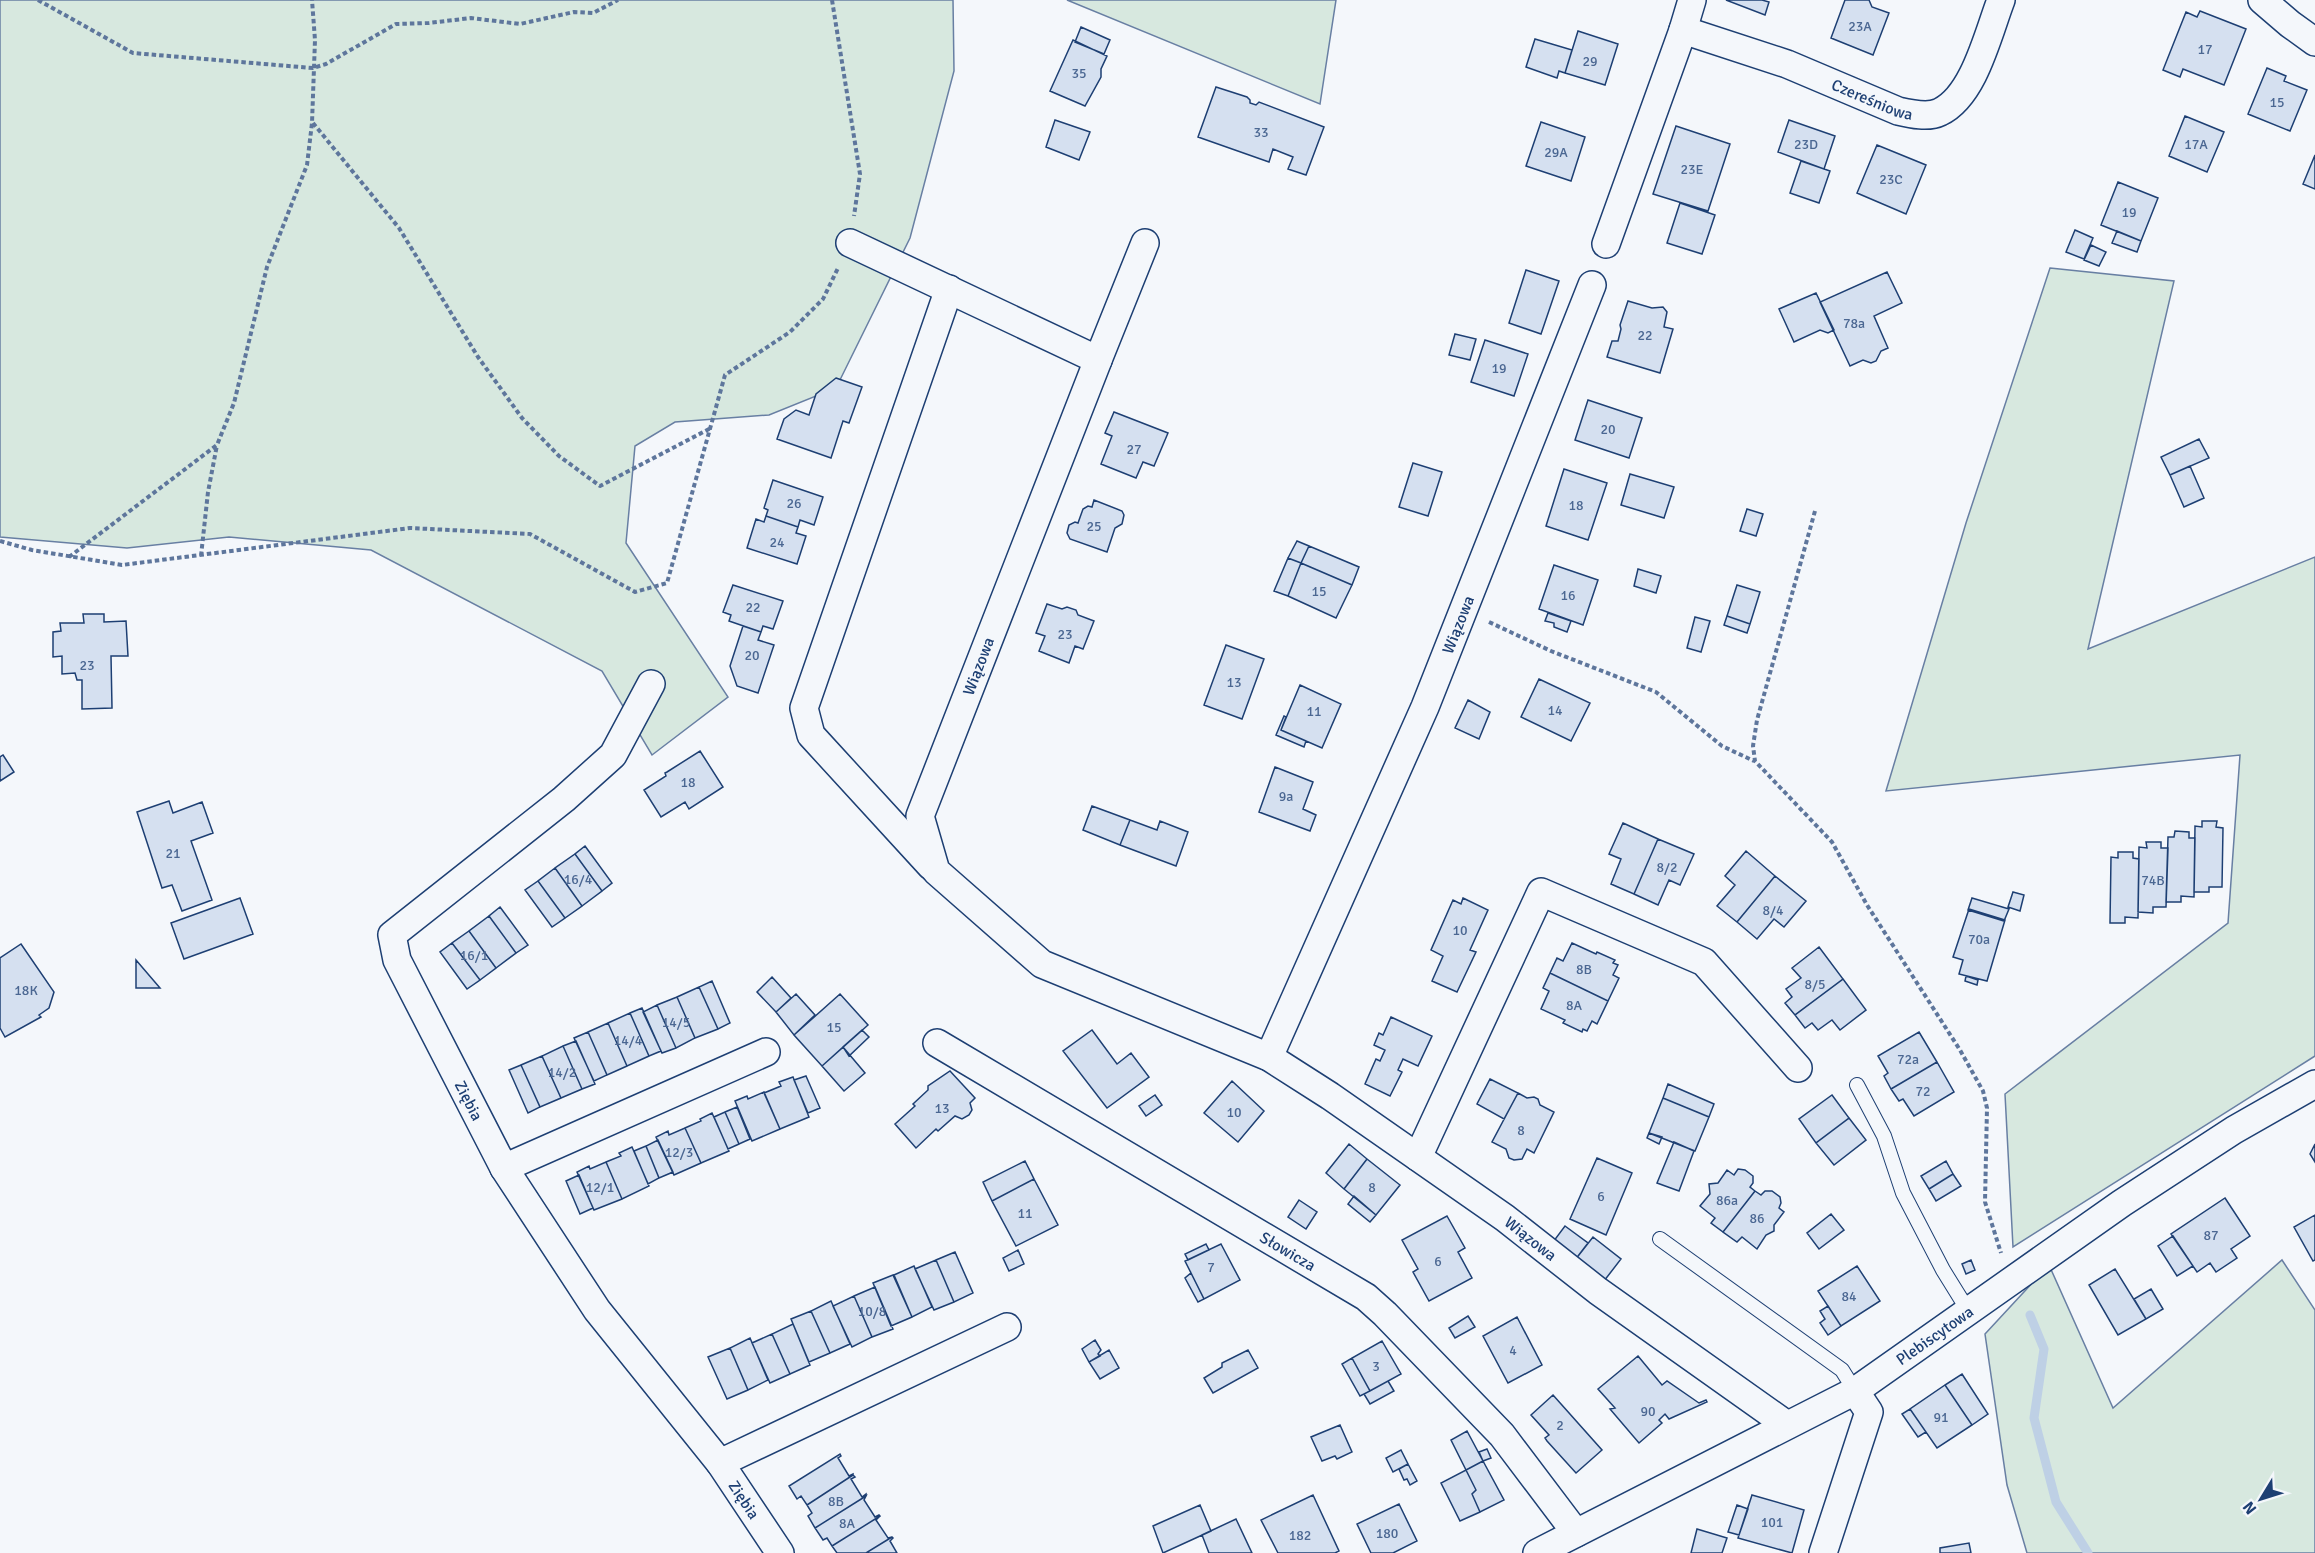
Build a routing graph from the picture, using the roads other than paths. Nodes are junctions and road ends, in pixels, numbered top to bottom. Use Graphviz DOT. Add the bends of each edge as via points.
graph roads {
  1 [pos="1692,0"];
  2 [pos="2001,0"];
  3 [pos="2262,0"];
  4 [pos="1683,30"];
  5 [pos="2315,42"];
  6 [pos="850,243"];
  7 [pos="1144,243"];
  8 [pos="1606,244"];
  9 [pos="1592,285"];
  10 [pos="949,289"];
  11 [pos="1098,360"];
  12 [pos="651,684"];
  13 [pos="936,871"];
  14 [pos="937,1043"];
  15 [pos="766,1052"];
  16 [pos="1269,1057"];
  17 [pos="1798,1068"];
  18 [pos="2315,1084"];
  19 [pos="1857,1085"];
  20 [pos="1418,1156"];
  21 [pos="504,1168"];
  22 [pos="1660,1239"];
  23 [pos="1969,1312"];
  24 [pos="1007,1327"];
  25 [pos="1855,1390"];
  26 [pos="1787,1425"];
  27 [pos="720,1463"];
  28 [pos="1576,1533"];
  29 [pos="780,1553"];
  30 [pos="1537,1553"];
  31 [pos="1823,1553"];
  1 -- 4 [label="street"];
  2 -- 4 [label="street, Czereśniowa" via="1962,95 1938,113 1917,115 1787,64"];
  3 -- 5 [label="street"];
  4 -- 8 [label="street"];
  6 -- 10 [label="street"];
  7 -- 11 [label="street, Wiązowa"];
  9 -- 16 [label="street, Wiązowa" via="1425,707"];
  10 -- 11 [label="street"];
  10 -- 13 [label="street" via="804,708 811,735"];
  11 -- 13 [label="street, Wiązowa" via="920,816"];
  12 -- 21 [label="street, Ziębia" via="613,755 564,799 392,935 397,960"];
  13 -- 16 [label="street, Wiązowa" via="1042,964"];
  14 -- 28 [label="street, Słowicza" via="1366,1297 1502,1435"];
  15 -- 21 [label="street"];
  16 -- 20 [label="street, Wiązowa"];
  17 -- 20 [label="street" via="1704,962 1541,892"];
  18 -- 23 [label="street, Plebiscytowa" via="2234,1130 2152,1184"];
  19 -- 23 [label="lane" via="1884,1136 1903,1193"];
  20 -- 26 [label="street, Wiązowa" via="1598,1291"];
  21 -- 27 [label="street, Ziębia" via="597,1310"];
  22 -- 25 [label="lane" via="1842,1370"];
  23 -- 25 [label="street, Plebiscytowa"];
  24 -- 27 [label="street"];
  25 -- 26 [label="street, Plebiscytowa"];
  25 -- 31 [label="street" via="1869,1412"];
  26 -- 28 [label="street, Plebiscytowa"];
  27 -- 29 [label="street, Ziębia"];
  28 -- 30 [label="street, Plebiscytowa"];
}
